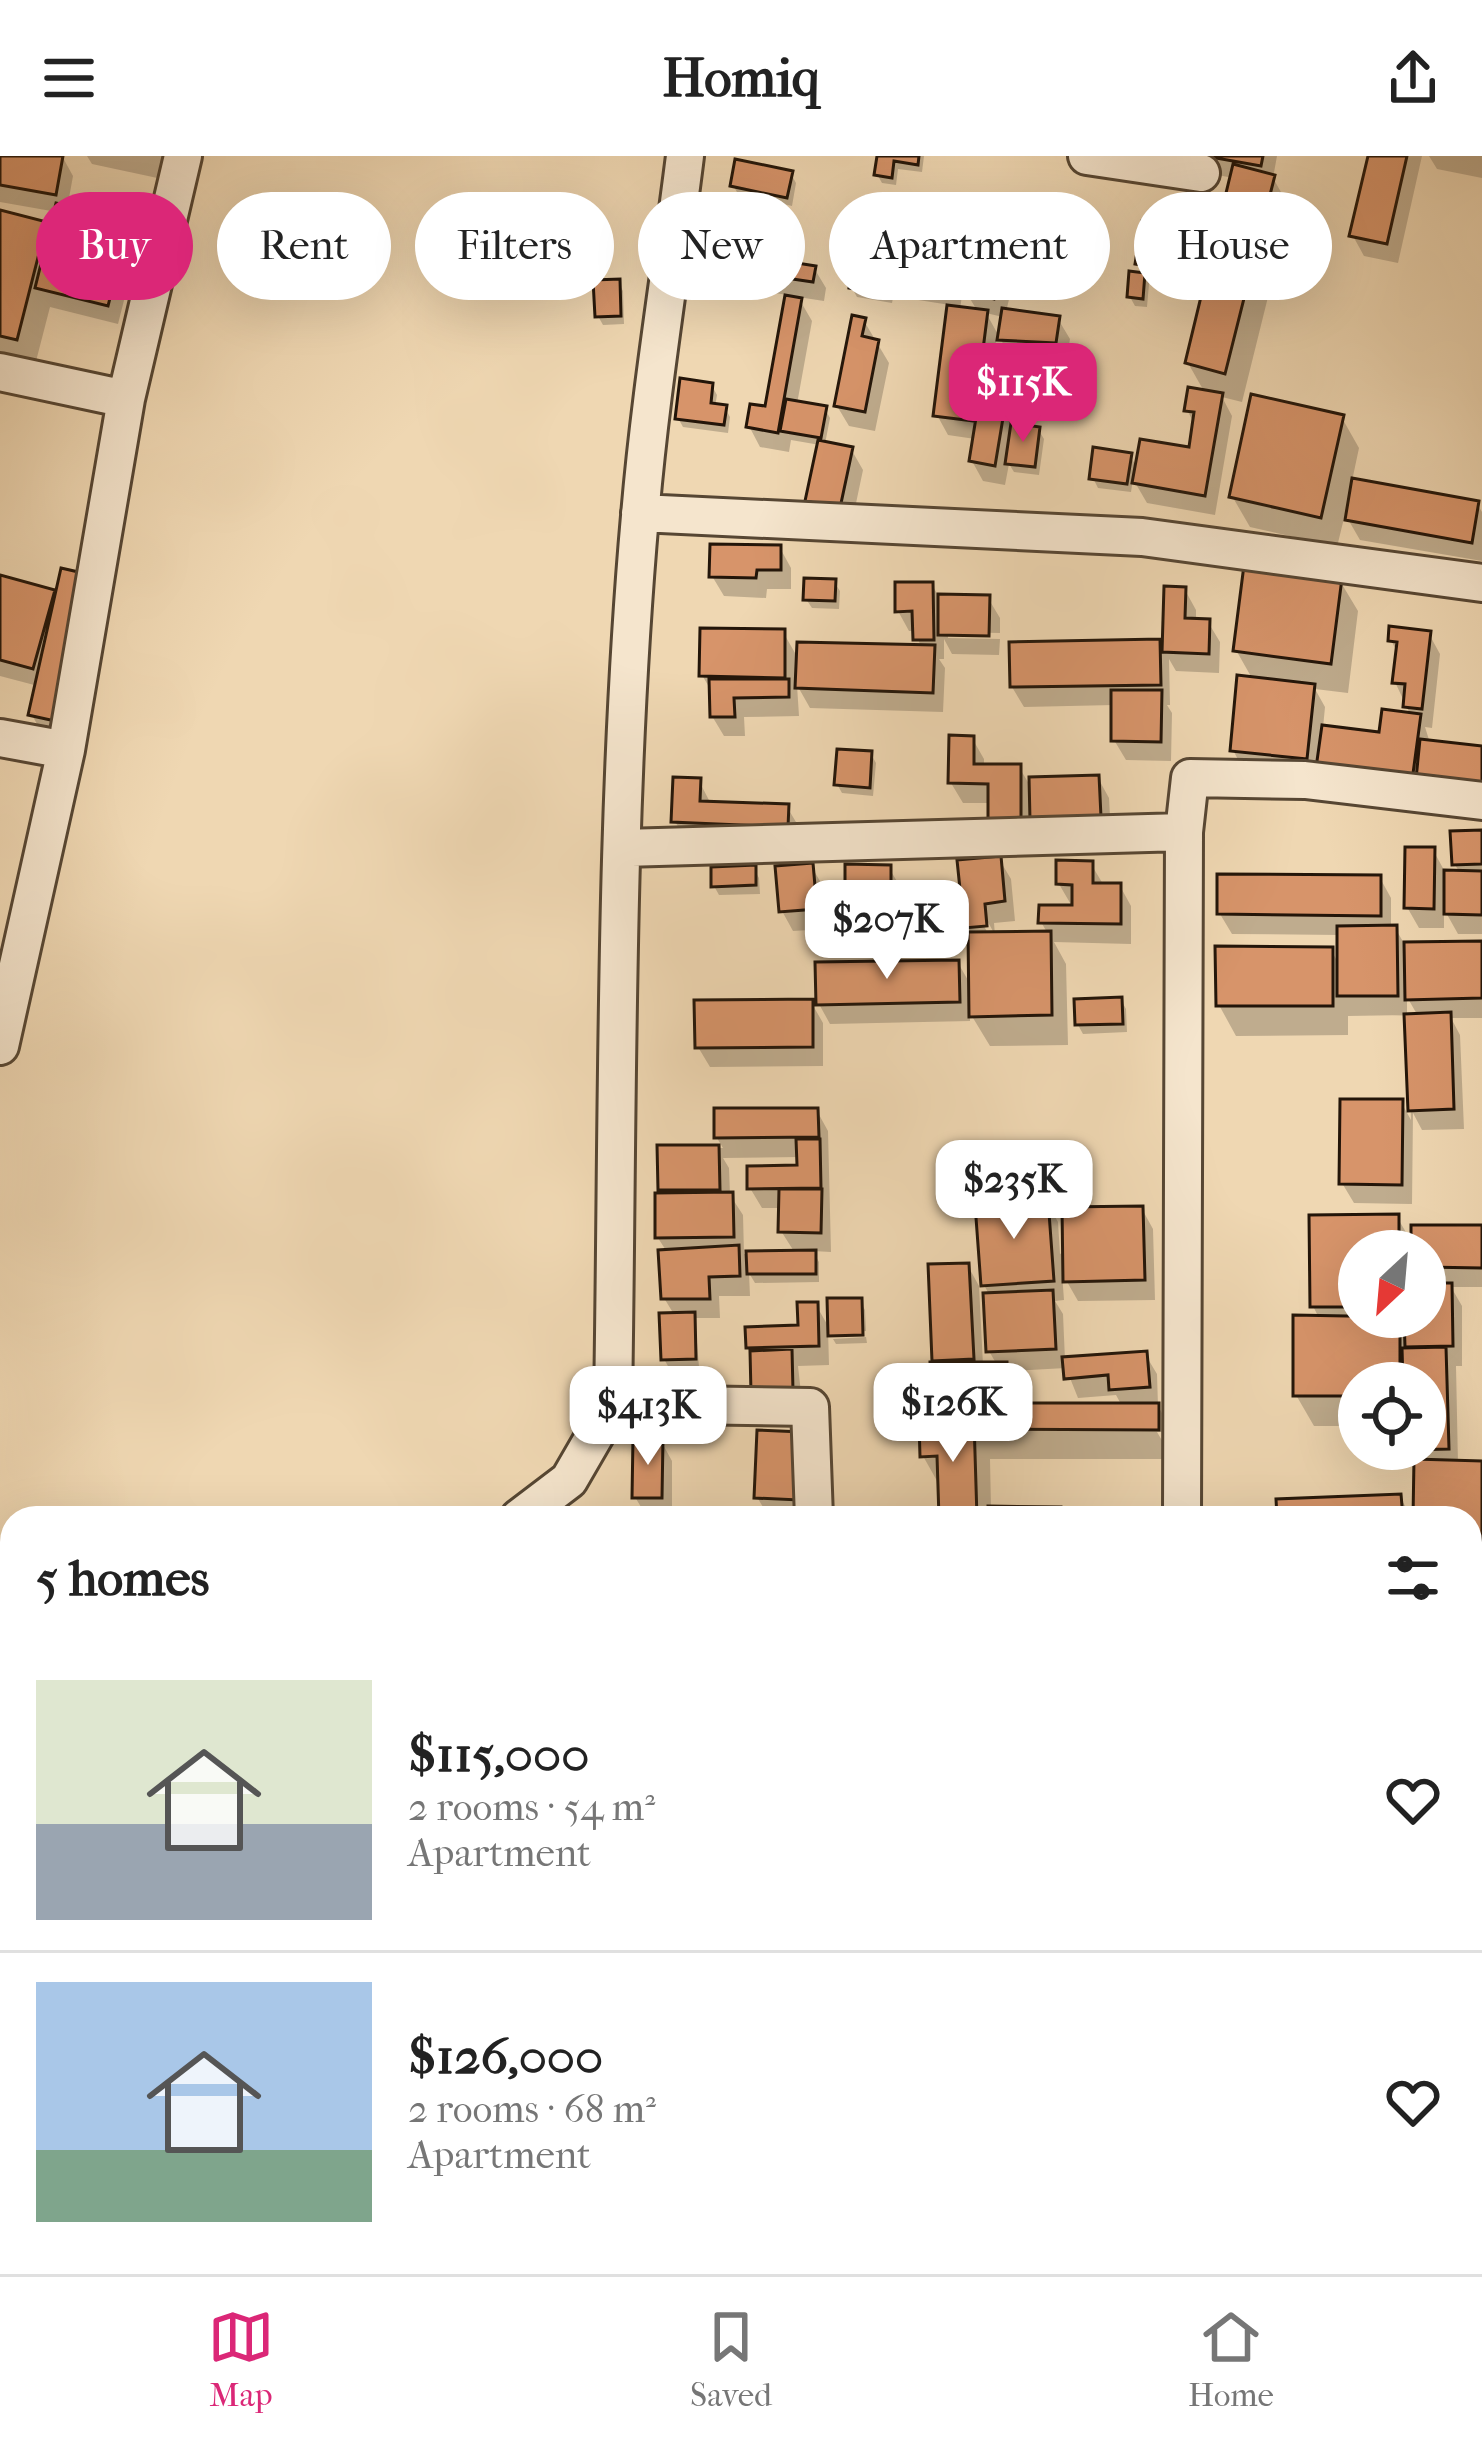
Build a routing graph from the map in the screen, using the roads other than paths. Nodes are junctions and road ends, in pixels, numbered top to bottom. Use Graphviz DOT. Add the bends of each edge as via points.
graph roads {
  1 [pos="183,156"];
  2 [pos="685,156"];
  3 [pos="1087,156"];
  4 [pos="1201,173"];
  5 [pos="0,372"];
  6 [pos="127,399"];
  7 [pos="640,513"];
  8 [pos="1482,583"];
  9 [pos="0,738"];
  10 [pos="66,750"];
  11 [pos="1482,801"];
  12 [pos="1184,832"];
  13 [pos="623,848"];
  14 [pos="0,1046"];
  15 [pos="613,1404"];
  16 [pos="535,1506"];
  17 [pos="814,1506"];
  18 [pos="1182,1506"];
  1 -- 6 [label="street"];
  2 -- 7 [label="street"];
  3 -- 4 [label="street"];
  5 -- 6 [label="street"];
  6 -- 10 [label="street"];
  7 -- 8 [label="street" via="1142,537"];
  7 -- 13 [label="street"];
  9 -- 10 [label="street"];
  10 -- 14 [label="street"];
  11 -- 12 [label="street" via="1305,780 1190,778"];
  12 -- 13 [label="street"];
  12 -- 18 [label="street"];
  13 -- 15 [label="street"];
  15 -- 16 [label="street" via="568,1480"];
  15 -- 17 [label="street" via="810,1407"];
}
